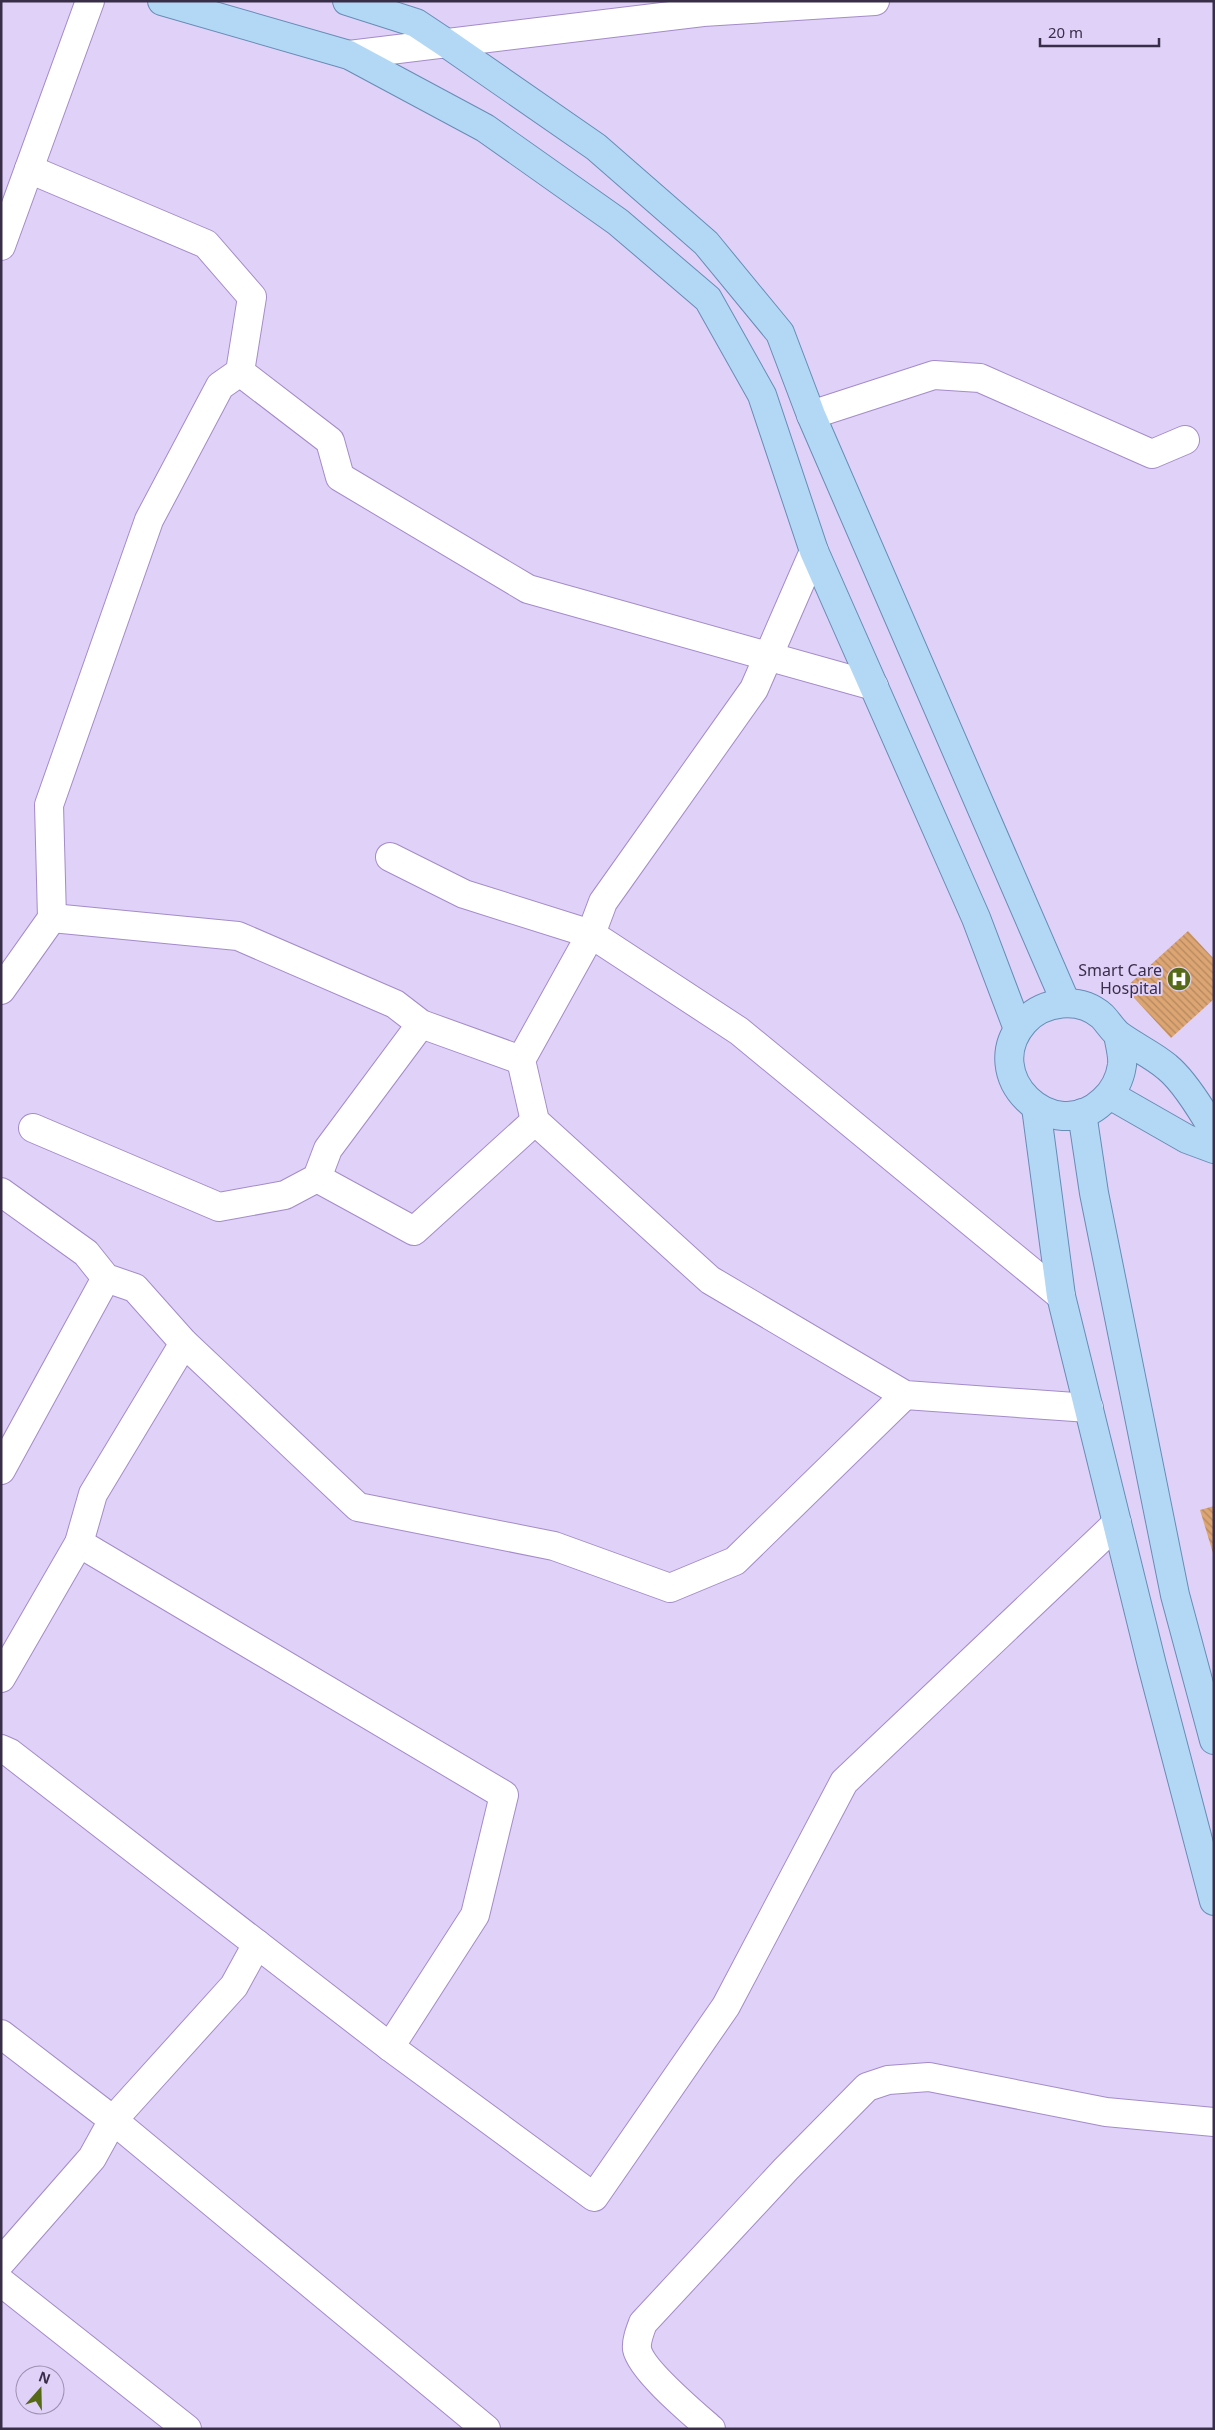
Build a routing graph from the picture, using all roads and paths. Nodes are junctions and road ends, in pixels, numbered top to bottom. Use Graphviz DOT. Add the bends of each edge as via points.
graph roads {
  1 [pos="90,1"];
  2 [pos="162,1"];
  3 [pos="347,1"];
  4 [pos="874,1"];
  5 [pos="703,6"];
  6 [pos="446,43"];
  7 [pos="349,55"];
  8 [pos="29,169"];
  9 [pos="1,246"];
  10 [pos="240,372"];
  11 [pos="812,415"];
  12 [pos="1184,440"];
  13 [pos="814,551"];
  14 [pos="768,656"];
  15 [pos="874,686"];
  16 [pos="390,857"];
  17 [pos="52,918"];
  18 [pos="592,934"];
  19 [pos="1,990"];
  20 [pos="1066,1003"];
  21 [pos="421,1024"];
  22 [pos="1018,1029"];
  23 [pos="1118,1035"];
  24 [pos="520,1060"];
  25 [pos="1110,1095"];
  26 [pos="1036,1107"];
  27 [pos="1082,1113"];
  28 [pos="535,1121"];
  29 [pos="33,1128"];
  30 [pos="1214,1131"];
  31 [pos="1214,1149"];
  32 [pos="317,1178"];
  33 [pos="1,1192"];
  34 [pos="106,1278"];
  35 [pos="1061,1296"];
  36 [pos="184,1343"];
  37 [pos="904,1395"];
  38 [pos="1088,1408"];
  39 [pos="1,1470"];
  40 [pos="1117,1523"];
  41 [pos="79,1543"];
  42 [pos="1,1678"];
  43 [pos="1214,1740"];
  44 [pos="1,1749"];
  45 [pos="1214,1901"];
  46 [pos="257,1944"];
  47 [pos="1,2034"];
  48 [pos="390,2047"];
  49 [pos="113,2120"];
  50 [pos="1214,2122"];
  51 [pos="1,2262"];
  52 [pos="1,2282"];
  53 [pos="187,2429"];
  54 [pos="486,2429"];
  55 [pos="711,2429"];
  1 -- 8 [label="street"];
  2 -- 7 [label="main road"];
  3 -- 6 [label="main road" via="416,23"];
  4 -- 5 [label="street"];
  5 -- 6 [label="street"];
  6 -- 7 [label="street"];
  6 -- 11 [label="main road" via="596,147 706,243 780,333"];
  7 -- 13 [label="main road" via="485,128 618,222 708,300 762,395"];
  8 -- 9 [label="street"];
  8 -- 10 [label="street" via="206,244 252,297"];
  10 -- 14 [label="street" via="330,441 340,478 528,589"];
  10 -- 17 [label="street" via="220,386 149,520 49,805"];
  11 -- 12 [label="street" via="934,375 971,377 980,378 1152,454"];
  11 -- 20 [label="main road"];
  13 -- 14 [label="street"];
  13 -- 15 [label="main road"];
  14 -- 15 [label="street"];
  14 -- 18 [label="street" via="754,689 603,902"];
  15 -- 22 [label="main road" via="976,918"];
  16 -- 18 [label="street" via="464,894"];
  17 -- 19 [label="street"];
  17 -- 21 [label="street" via="238,936 395,1004"];
  18 -- 24 [label="street"];
  18 -- 35 [label="street" via="739,1031"];
  20 -- 22 [label="main road" via="1048,1006 1031,1014"];
  20 -- 23 [label="main road" via="1085,1006 1101,1016"];
  21 -- 24 [label="street"];
  21 -- 32 [label="street" via="328,1149"];
  22 -- 26 [label="main road" via="1010,1049 1010,1071 1019,1092"];
  23 -- 25 [label="main road" via="1122,1064"];
  23 -- 30 [label="main road" via="1168,1067"];
  24 -- 28 [label="street"];
  25 -- 27 [label="main road"];
  25 -- 31 [label="main road" via="1186,1139"];
  26 -- 27 [label="main road" via="1050,1114 1067,1116"];
  26 -- 35 [label="main road"];
  27 -- 43 [label="main road" via="1094,1193 1175,1595"];
  28 -- 32 [label="street" via="414,1231"];
  28 -- 37 [label="street" via="710,1280"];
  29 -- 32 [label="street" via="219,1207 286,1195"];
  33 -- 34 [label="street" via="86,1253"];
  34 -- 36 [label="street" via="135,1288"];
  34 -- 39 [label="street"];
  35 -- 38 [label="main road"];
  36 -- 37 [label="street" via="358,1507 554,1546 670,1588 735,1561"];
  36 -- 41 [label="street" via="93,1494"];
  37 -- 38 [label="street"];
  38 -- 40 [label="main road"];
  40 -- 45 [label="main road"];
  40 -- 48 [label="street" via="844,1782 726,2006 594,2197"];
  41 -- 42 [label="street"];
  41 -- 48 [label="street" via="504,1795 475,1915"];
  44 -- 46 [label="street"];
  46 -- 48 [label="street"];
  46 -- 49 [label="street" via="234,1986"];
  47 -- 49 [label="street"];
  49 -- 51 [label="street" via="92,2158"];
  49 -- 54 [label="street"];
  50 -- 55 [label="street" via="1106,2112 929,2077 888,2080 867,2087 643,2323 637,2350 672,2395"];
  52 -- 53 [label="street"];
}
